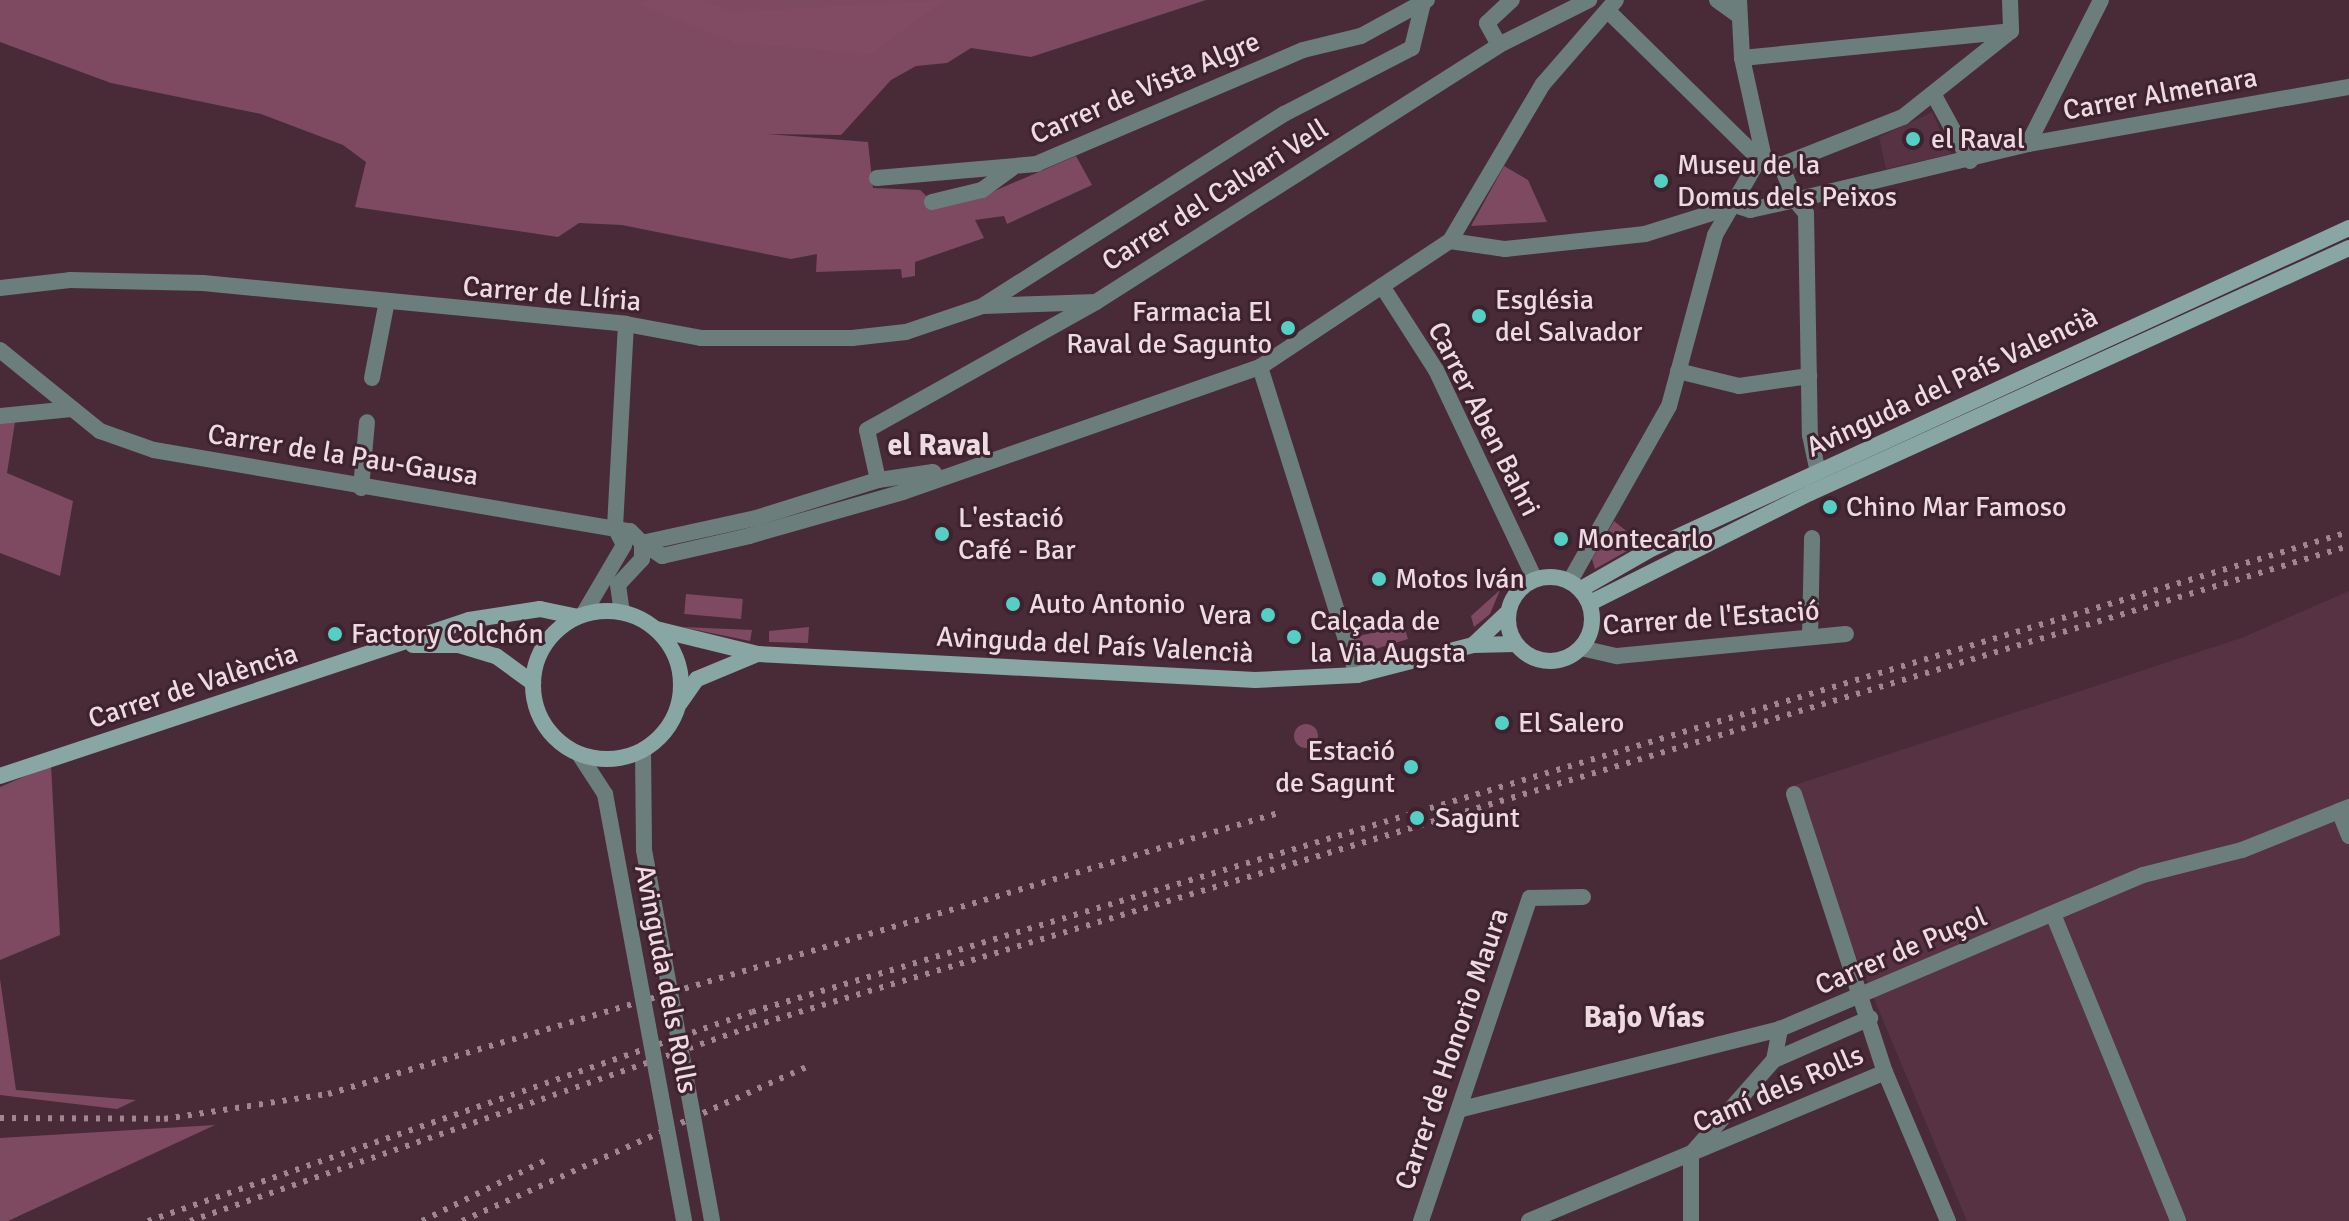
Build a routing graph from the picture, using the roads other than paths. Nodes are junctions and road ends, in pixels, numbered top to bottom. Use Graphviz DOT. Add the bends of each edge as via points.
graph roads {
  1 [pos="1512,0"];
  2 [pos="1589,0"];
  3 [pos="1717,0"];
  4 [pos="2010,0"];
  5 [pos="2101,0"];
  6 [pos="1425,2"];
  7 [pos="1612,5"];
  8 [pos="1739,8"];
  9 [pos="2011,31"];
  10 [pos="1499,45"];
  11 [pos="1742,58"];
  12 [pos="2349,87"];
  13 [pos="1935,97"];
  14 [pos="2028,144"];
  15 [pos="1762,159"];
  16 [pos="1970,161"];
  17 [pos="1781,165"];
  18 [pos="1013,167"];
  19 [pos="877,178"];
  20 [pos="1795,200"];
  21 [pos="932,202"];
  22 [pos="1735,205"];
  23 [pos="2349,228"];
  24 [pos="1450,241"];
  25 [pos="2349,248"];
  26 [pos="1382,286"];
  27 [pos="0,288"];
  28 [pos="1096,302"];
  29 [pos="386,306"];
  30 [pos="983,306"];
  31 [pos="626,324"];
  32 [pos="0,350"];
  33 [pos="1260,367"];
  34 [pos="1678,371"];
  35 [pos="1809,376"];
  36 [pos="372,378"];
  37 [pos="72,409"];
  38 [pos="0,416"];
  39 [pos="367,422"];
  40 [pos="1818,472"];
  41 [pos="937,477"];
  42 [pos="878,480"];
  43 [pos="361,488"];
  44 [pos="615,527"];
  45 [pos="1812,538"];
  46 [pos="649,545"];
  47 [pos="1535,579"];
  48 [pos="1580,591"];
  49 [pos="622,612"];
  50 [pos="1506,614"];
  51 [pos="580,615"];
  52 [pos="656,629"];
  53 [pos="1846,634"];
  54 [pos="1810,637"];
  55 [pos="1515,644"];
  56 [pos="403,645"];
  57 [pos="1473,645"];
  58 [pos="1581,648"];
  59 [pos="758,654"];
  60 [pos="1357,675"];
  61 [pos="533,683"];
  62 [pos="679,704"];
  63 [pos="643,751"];
  64 [pos="579,754"];
  65 [pos="0,776"];
  66 [pos="1794,794"];
  67 [pos="2344,809"];
  68 [pos="2349,836"];
  69 [pos="1583,897"];
  70 [pos="2053,914"];
  71 [pos="1861,997"];
  72 [pos="1870,1018"];
  73 [pos="1780,1029"];
  74 [pos="1774,1060"];
  75 [pos="1885,1072"];
  76 [pos="1462,1109"];
  77 [pos="1691,1154"];
  78 [pos="684,1221"];
  79 [pos="712,1221"];
  80 [pos="1421,1221"];
  81 [pos="1529,1221"];
  82 [pos="1691,1221"];
  83 [pos="1948,1221"];
  84 [pos="2178,1221"];
  1 -- 10 [label="street" via="1487,23"];
  2 -- 10 [label="street, Carrer del Calvari Vell"];
  3 -- 8 [label="street"];
  4 -- 9 [label="street"];
  5 -- 14 [label="street"];
  6 -- 18 [label="street, Carrer de Vista Algre" via="1361,36 1303,50 1071,150"];
  6 -- 30 [label="street" via="1412,48 1259,129"];
  7 -- 15 [label="street"];
  7 -- 24 [label="street" via="1543,84"];
  8 -- 11 [label="street"];
  9 -- 11 [label="street"];
  9 -- 13 [label="street"];
  10 -- 28 [label="street, Carrer del Calvari Vell"];
  11 -- 15 [label="street"];
  12 -- 14 [label="street, Carrer Almenara"];
  13 -- 16 [label="street"];
  13 -- 17 [label="street" via="1870,133"];
  14 -- 16 [label="street, Carrer Almenara"];
  15 -- 17 [label="street"];
  15 -- 22 [label="street"];
  16 -- 20 [label="street, Carrer Almenara"];
  17 -- 20 [label="street"];
  18 -- 19 [label="street, Carrer de Vista Algre"];
  18 -- 21 [label="street" via="982,190"];
  20 -- 22 [label="street, Carrer Almenara" via="1750,210"];
  20 -- 35 [label="street" via="1806,213"];
  22 -- 24 [label="street" via="1645,234 1505,249"];
  22 -- 34 [label="street" via="1715,235"];
  23 -- 40 [label="main road, Avinguda del País Valencià"];
  24 -- 26 [label="street"];
  25 -- 48 [label="main road, Avinguda del País Valencià" via="1810,493"];
  26 -- 33 [label="street"];
  26 -- 47 [label="street, Carrer Aben Bahri" via="1436,370"];
  27 -- 29 [label="street, Carrer de Llíria" via="70,280 203,283"];
  28 -- 30 [label="street, Carrer de Llíria"];
  28 -- 42 [label="street, Carrer del Calvari Vell" via="867,430"];
  29 -- 31 [label="street, Carrer de Llíria"];
  29 -- 36 [label="street"];
  30 -- 31 [label="street, Carrer de Llíria" via="906,332 852,338 701,338"];
  31 -- 44 [label="street"];
  32 -- 37 [label="street, Carrer de la Pau-Gausa" via="26,366"];
  33 -- 41 [label="street"];
  33 -- 60 [label="street"];
  34 -- 35 [label="street" via="1739,386"];
  34 -- 48 [label="street" via="1669,406"];
  35 -- 40 [label="street"];
  37 -- 38 [label="street"];
  37 -- 43 [label="street, Carrer de la Pau-Gausa" via="100,431 154,450"];
  39 -- 43 [label="street"];
  40 -- 48 [label="main road, Avinguda del País Valencià"];
  41 -- 42 [label="street"];
  41 -- 46 [label="street" via="749,536"];
  42 -- 46 [label="street"];
  43 -- 44 [label="street, Carrer de la Pau-Gausa"];
  44 -- 46 [label="street"];
  44 -- 51 [label="street" via="624,545"];
  45 -- 54 [label="street"];
  46 -- 49 [label="street" via="618,585"];
  47 -- 48 [label="main road"];
  47 -- 50 [label="main road" via="1514,594"];
  48 -- 58 [label="main road" via="1592,627"];
  49 -- 51 [label="main road"];
  49 -- 52 [label="main road"];
  50 -- 55 [label="main road"];
  50 -- 57 [label="main road, Avinguda del País Valencià"];
  51 -- 56 [label="main road, Carrer de València" via="540,609 483,618"];
  51 -- 61 [label="main road" via="546,644"];
  52 -- 59 [label="main road, Avinguda del País Valencià"];
  52 -- 62 [label="main road" via="677,664"];
  53 -- 54 [label="street, Carrer de l'Estació"];
  54 -- 58 [label="street, Carrer de l'Estació" via="1617,656"];
  55 -- 57 [label="main road, Avinguda del País Valencià"];
  55 -- 58 [label="main road" via="1529,657 1557,661"];
  56 -- 61 [label="main road, Carrer de València" via="459,645 496,656"];
  56 -- 65 [label="main road, Carrer de València"];
  57 -- 60 [label="main road, Avinguda del País Valencià"];
  59 -- 60 [label="main road, Avinguda del País Valencià" via="1255,680"];
  59 -- 62 [label="main road, Avinguda del País Valencià" via="697,679"];
  61 -- 64 [label="main road" via="538,712 554,737"];
  62 -- 63 [label="main road" via="666,731"];
  63 -- 64 [label="main road" via="622,758"];
  63 -- 79 [label="street, Avinguda dels Rolls, bridge" via="639,779 644,850"];
  64 -- 78 [label="street, Avinguda dels Rolls, bridge" via="605,794"];
  66 -- 71 [label="street"];
  67 -- 68 [label="street"];
  67 -- 70 [label="street, Carrer de Puçol" via="2242,850 2143,875"];
  69 -- 76 [label="street, Carrer de Honorio Maura" via="1530,898"];
  70 -- 71 [label="street, Carrer de Puçol"];
  70 -- 84 [label="street"];
  71 -- 72 [label="street"];
  71 -- 73 [label="street, Carrer de Puçol"];
  72 -- 74 [label="street, Carrer de Puçol"];
  72 -- 75 [label="street"];
  73 -- 74 [label="street, Camí dels Rolls"];
  73 -- 76 [label="street, Carrer de Puçol"];
  74 -- 77 [label="street, Camí dels Rolls"];
  75 -- 77 [label="street, Camí dels Rolls"];
  75 -- 83 [label="street"];
  76 -- 80 [label="street, Carrer de Honorio Maura"];
  77 -- 81 [label="street, Camí dels Rolls"];
  77 -- 82 [label="street"];
}
